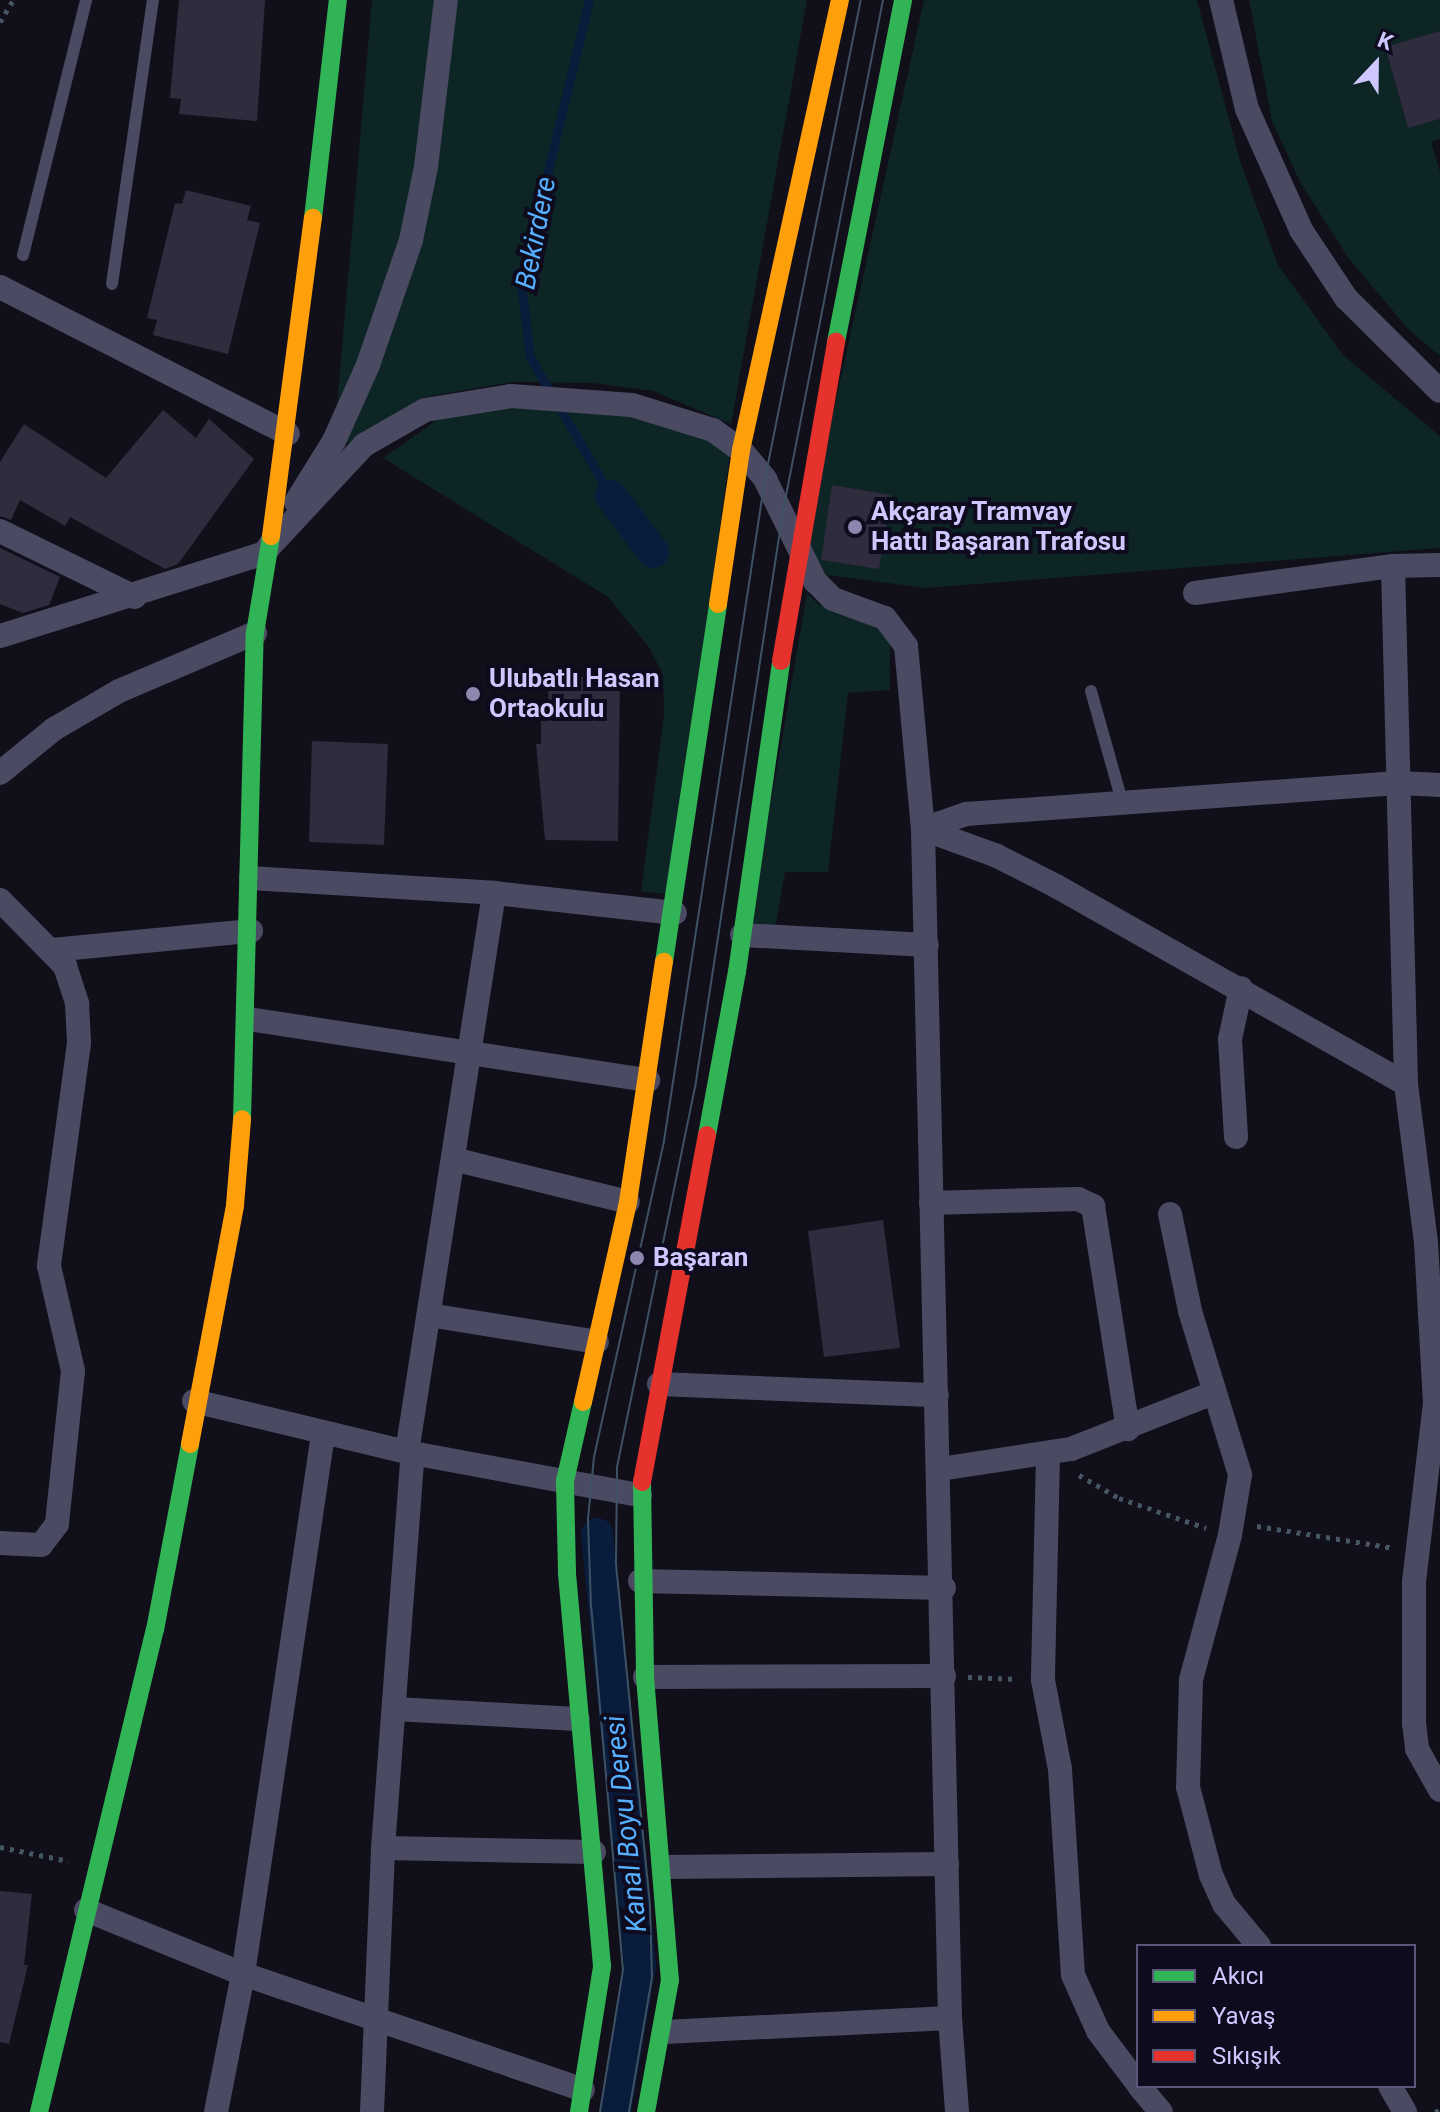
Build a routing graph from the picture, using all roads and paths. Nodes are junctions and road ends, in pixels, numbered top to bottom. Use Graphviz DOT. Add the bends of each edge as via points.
graph roads {
  1 [pos="13,0"];
  2 [pos="86,0"];
  3 [pos="153,0"];
  4 [pos="338,0"];
  5 [pos="446,0"];
  6 [pos="840,0"];
  7 [pos="903,0"];
  8 [pos="1221,0"];
  9 [pos="0,22"];
  10 [pos="23,255"];
  11 [pos="112,284"];
  12 [pos="0,287"];
  13 [pos="1440,391"];
  14 [pos="288,434"];
  15 [pos="741,450"];
  16 [pos="0,531"];
  17 [pos="797,545"];
  18 [pos="267,550"];
  19 [pos="1440,565"];
  20 [pos="1393,566"];
  21 [pos="1195,593"];
  22 [pos="135,597"];
  23 [pos="255,633"];
  24 [pos="0,636"];
  25 [pos="1091,691"];
  26 [pos="0,773"];
  27 [pos="1398,783"];
  28 [pos="1440,785"];
  29 [pos="1123,805"];
  30 [pos="923,829"];
  31 [pos="251,878"];
  32 [pos="494,893"];
  33 [pos="0,900"];
  34 [pos="675,913"];
  35 [pos="251,931"];
  36 [pos="742,935"];
  37 [pos="927,945"];
  38 [pos="52,950"];
  39 [pos="1241,988"];
  40 [pos="248,1019"];
  41 [pos="469,1053"];
  42 [pos="648,1080"];
  43 [pos="1406,1084"];
  44 [pos="1236,1137"];
  45 [pos="453,1159"];
  46 [pos="628,1202"];
  47 [pos="931,1203"];
  48 [pos="1170,1214"];
  49 [pos="1433,1242"];
  50 [pos="429,1315"];
  51 [pos="597,1342"];
  52 [pos="659,1384"];
  53 [pos="1213,1393"];
  54 [pos="937,1395"];
  55 [pos="194,1401"];
  56 [pos="1128,1429"];
  57 [pos="323,1434"];
  58 [pos="410,1453"];
  59 [pos="1048,1455"];
  60 [pos="940,1469"];
  61 [pos="565,1481"];
  62 [pos="640,1495"];
  63 [pos="1231,1528"];
  64 [pos="0,1543"];
  65 [pos="1419,1552"];
  66 [pos="640,1581"];
  67 [pos="944,1588"];
  68 [pos="944,1676"];
  69 [pos="645,1677"];
  70 [pos="1043,1680"];
  71 [pos="394,1709"];
  72 [pos="578,1719"];
  73 [pos="1440,1790"];
  74 [pos="0,1847"];
  75 [pos="383,1848"];
  76 [pos="594,1852"];
  77 [pos="947,1864"];
  78 [pos="97,1866"];
  79 [pos="664,1867"];
  80 [pos="86,1910"];
  81 [pos="1257,1944"];
  82 [pos="243,1974"];
  83 [pos="950,2018"];
  84 [pos="377,2019"];
  85 [pos="664,2032"];
  86 [pos="1136,2081"];
  87 [pos="1141,2088"];
  88 [pos="1391,2088"];
  89 [pos="581,2101"];
  90 [pos="39,2112"];
  91 [pos="216,2112"];
  92 [pos="372,2112"];
  93 [pos="646,2112"];
  94 [pos="957,2112"];
  95 [pos="1161,2112"];
  96 [pos="1405,2112"];
  1 -- 9 [label="path"];
  2 -- 10 [label="lane"];
  3 -- 11 [label="lane"];
  4 -- 14 [label="main road"];
  5 -- 18 [label="street" via="426,167 411,240 368,365 334,441"];
  6 -- 15 [label="main road"];
  7 -- 17 [label="main road"];
  8 -- 13 [label="street" via="1247,109 1301,230 1346,298"];
  12 -- 14 [label="street"];
  14 -- 18 [label="main road"];
  15 -- 17 [label="street" via="765,479"];
  15 -- 18 [label="street" via="713,430 681,417 588,400 511,396 425,410 364,445"];
  15 -- 34 [label="main road"];
  16 -- 22 [label="street"];
  17 -- 30 [label="street" via="815,581 833,599 885,618 906,646"];
  17 -- 36 [label="main road"];
  18 -- 22 [label="street"];
  18 -- 23 [label="main road"];
  19 -- 20 [label="street"];
  20 -- 21 [label="street"];
  20 -- 27 [label="street"];
  22 -- 24 [label="street"];
  23 -- 26 [label="street" via="119,691 54,729"];
  23 -- 31 [label="main road"];
  25 -- 29 [label="lane"];
  27 -- 28 [label="street"];
  27 -- 29 [label="street"];
  27 -- 43 [label="street"];
  29 -- 30 [label="street" via="966,814"];
  30 -- 37 [label="street"];
  30 -- 39 [label="street" via="995,855"];
  31 -- 32 [label="street"];
  31 -- 35 [label="main road"];
  32 -- 34 [label="street"];
  32 -- 41 [label="street"];
  33 -- 38 [label="street"];
  34 -- 42 [label="main road"];
  35 -- 38 [label="street"];
  35 -- 40 [label="main road"];
  36 -- 37 [label="street"];
  36 -- 52 [label="main road"];
  37 -- 47 [label="street"];
  38 -- 64 [label="street" via="72,984 79,1043 49,1266 73,1371 57,1524 41,1545"];
  39 -- 43 [label="street"];
  39 -- 44 [label="street" via="1230,1050"];
  40 -- 41 [label="street"];
  40 -- 55 [label="main road" via="235,1205"];
  41 -- 42 [label="street"];
  41 -- 45 [label="street"];
  42 -- 46 [label="main road"];
  43 -- 49 [label="street"];
  45 -- 46 [label="street"];
  45 -- 50 [label="street"];
  46 -- 51 [label="main road"];
  47 -- 54 [label="street"];
  47 -- 56 [label="street" via="1078,1199 1093,1206"];
  48 -- 53 [label="street"];
  49 -- 65 [label="street" via="1435,1403"];
  50 -- 51 [label="street"];
  50 -- 58 [label="street"];
  51 -- 61 [label="main road"];
  52 -- 54 [label="street"];
  52 -- 62 [label="main road"];
  53 -- 56 [label="street"];
  53 -- 63 [label="street" via="1240,1475"];
  54 -- 60 [label="street"];
  55 -- 57 [label="street"];
  55 -- 78 [label="main road" via="155,1630"];
  56 -- 59 [label="street"];
  57 -- 58 [label="street"];
  57 -- 82 [label="street"];
  58 -- 61 [label="street"];
  58 -- 71 [label="street"];
  59 -- 60 [label="street"];
  59 -- 63 [label="path" via="1119,1498"];
  59 -- 70 [label="street"];
  60 -- 67 [label="street"];
  61 -- 62 [label="street"];
  61 -- 72 [label="main road"];
  62 -- 66 [label="main road"];
  63 -- 65 [label="path"];
  63 -- 81 [label="street" via="1191,1680 1188,1787 1211,1875 1224,1904"];
  65 -- 73 [label="street" via="1414,1582 1414,1723 1417,1749"];
  66 -- 67 [label="street"];
  66 -- 69 [label="main road"];
  67 -- 68 [label="street"];
  68 -- 69 [label="street"];
  68 -- 70 [label="path"];
  68 -- 77 [label="street"];
  69 -- 79 [label="main road"];
  70 -- 86 [label="street" via="1060,1769 1073,1975 1098,2031"];
  71 -- 72 [label="street"];
  71 -- 75 [label="street"];
  72 -- 76 [label="main road"];
  74 -- 78 [label="path"];
  75 -- 76 [label="street"];
  75 -- 84 [label="street"];
  76 -- 89 [label="main road" via="602,1966"];
  77 -- 79 [label="street"];
  77 -- 83 [label="street"];
  78 -- 80 [label="main road"];
  79 -- 85 [label="main road" via="670,1980"];
  80 -- 82 [label="street"];
  80 -- 90 [label="main road"];
  82 -- 84 [label="street"];
  82 -- 91 [label="street"];
  83 -- 85 [label="street"];
  83 -- 94 [label="street"];
  84 -- 89 [label="street"];
  84 -- 92 [label="street"];
  85 -- 93 [label="main road"];
  87 -- 95 [label="street"];
  88 -- 96 [label="street"];
}
